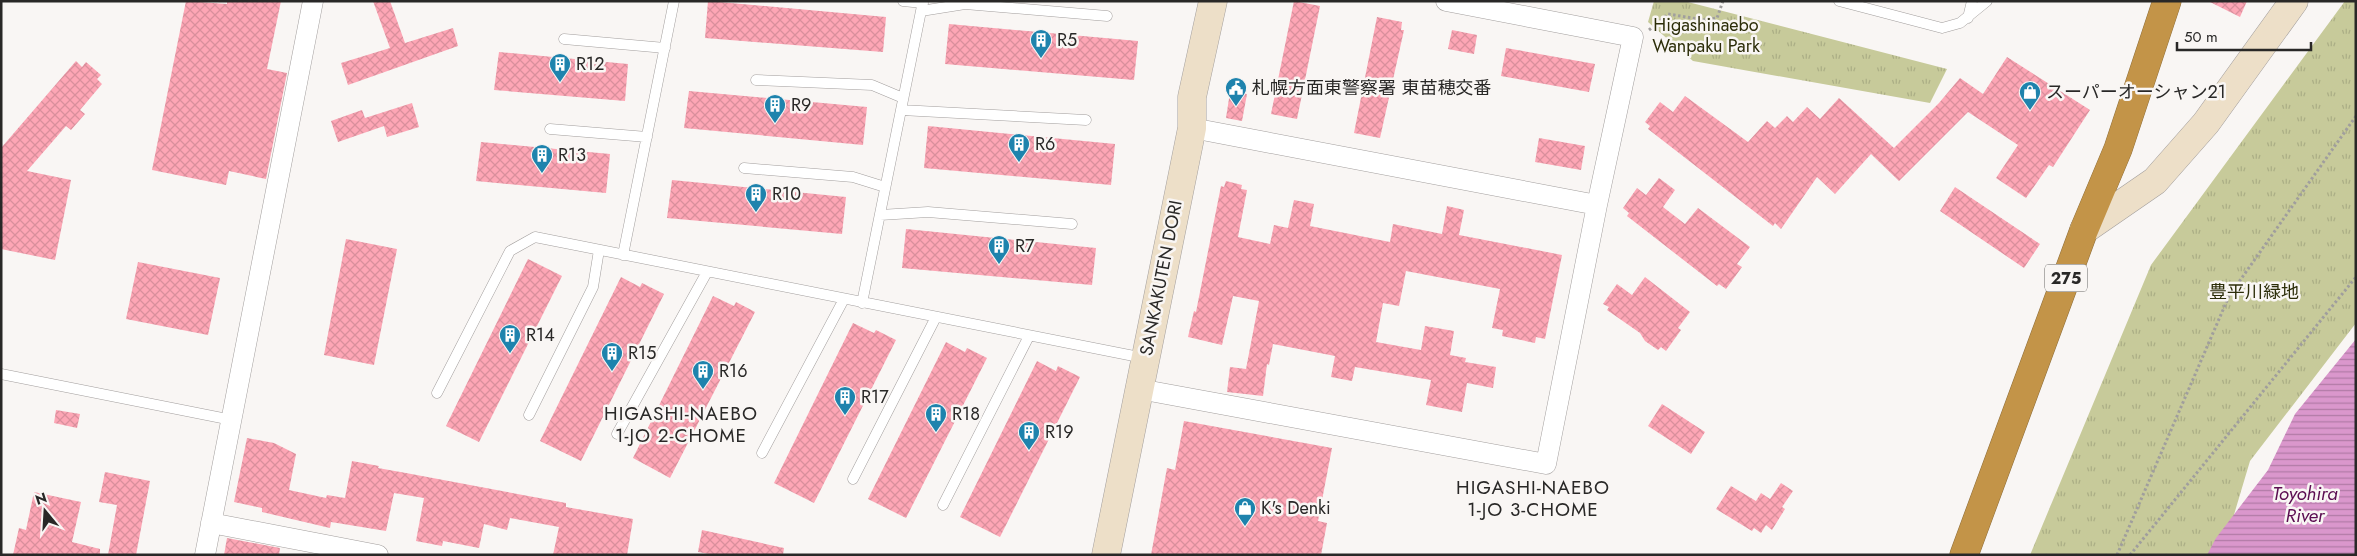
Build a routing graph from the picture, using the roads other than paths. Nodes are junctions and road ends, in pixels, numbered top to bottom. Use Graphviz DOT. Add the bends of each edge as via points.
graph roads {
  1 [pos="313,1"];
  2 [pos="674,1"];
  3 [pos="903,1"];
  4 [pos="1213,1"];
  5 [pos="1446,1"];
  6 [pos="1839,1"];
  7 [pos="1972,1"];
  8 [pos="1987,1"];
  9 [pos="2167,1"];
  10 [pos="2294,1"];
  11 [pos="922,5"];
  12 [pos="1107,16"];
  13 [pos="1968,18"];
  14 [pos="564,39"];
  15 [pos="665,48"];
  16 [pos="756,80"];
  17 [pos="903,98"];
  18 [pos="901,110"];
  19 [pos="1086,120"];
  20 [pos="1192,128"];
  21 [pos="550,129"];
  22 [pos="647,137"];
  23 [pos="744,168"];
  24 [pos="885,187"];
  25 [pos="1597,205"];
  26 [pos="880,215"];
  27 [pos="1072,224"];
  28 [pos="2084,230"];
  29 [pos="599,250"];
  30 [pos="623,255"];
  31 [pos="707,272"];
  32 [pos="844,299"];
  33 [pos="862,303"];
  34 [pos="936,317"];
  35 [pos="1029,336"];
  36 [pos="1145,359"];
  37 [pos="1,374"];
  38 [pos="1139,389"];
  39 [pos="437,393"];
  40 [pos="528,415"];
  41 [pos="232,420"];
  42 [pos="617,434"];
  43 [pos="762,453"];
  44 [pos="853,479"];
  45 [pos="943,505"];
  46 [pos="211,522"];
  47 [pos="205,555"];
  48 [pos="378,555"];
  49 [pos="1106,555"];
  50 [pos="1964,555"];
  1 -- 41 [label="street"];
  2 -- 15 [label="lane"];
  3 -- 11 [label="lane"];
  4 -- 20 [label="street, SANKAKUTEN DORI" via="1192,97"];
  5 -- 25 [label="street" via="1633,36"];
  6 -- 13 [label="lane" via="1942,28"];
  7 -- 13 [label="lane"];
  8 -- 13 [label="lane"];
  9 -- 28 [label="highway, 275" via="2118,149"];
  10 -- 28 [label="street" via="2206,123 2155,181"];
  11 -- 12 [label="lane" via="965,4"];
  11 -- 17 [label="lane"];
  14 -- 15 [label="lane"];
  15 -- 22 [label="lane"];
  16 -- 17 [label="lane" via="872,85"];
  17 -- 18 [label="lane"];
  18 -- 19 [label="lane"];
  18 -- 24 [label="lane"];
  20 -- 25 [label="street"];
  20 -- 36 [label="street, SANKAKUTEN DORI"];
  21 -- 22 [label="lane"];
  22 -- 30 [label="lane"];
  23 -- 24 [label="lane" via="853,178"];
  24 -- 26 [label="lane"];
  25 -- 38 [label="street" via="1546,464"];
  26 -- 27 [label="lane" via="928,212"];
  26 -- 33 [label="lane"];
  28 -- 50 [label="highway, 275"];
  29 -- 30 [label="lane"];
  29 -- 39 [label="lane" via="535,237 510,251"];
  29 -- 40 [label="lane" via="593,287"];
  30 -- 31 [label="lane"];
  31 -- 32 [label="lane"];
  31 -- 42 [label="lane"];
  32 -- 33 [label="lane"];
  32 -- 43 [label="lane"];
  33 -- 34 [label="lane"];
  34 -- 35 [label="lane"];
  34 -- 44 [label="lane"];
  35 -- 36 [label="lane"];
  35 -- 45 [label="lane"];
  36 -- 38 [label="street, SANKAKUTEN DORI"];
  37 -- 41 [label="lane"];
  38 -- 49 [label="street, SANKAKUTEN DORI"];
  41 -- 46 [label="street"];
  46 -- 47 [label="street"];
  46 -- 48 [label="street"];
}
